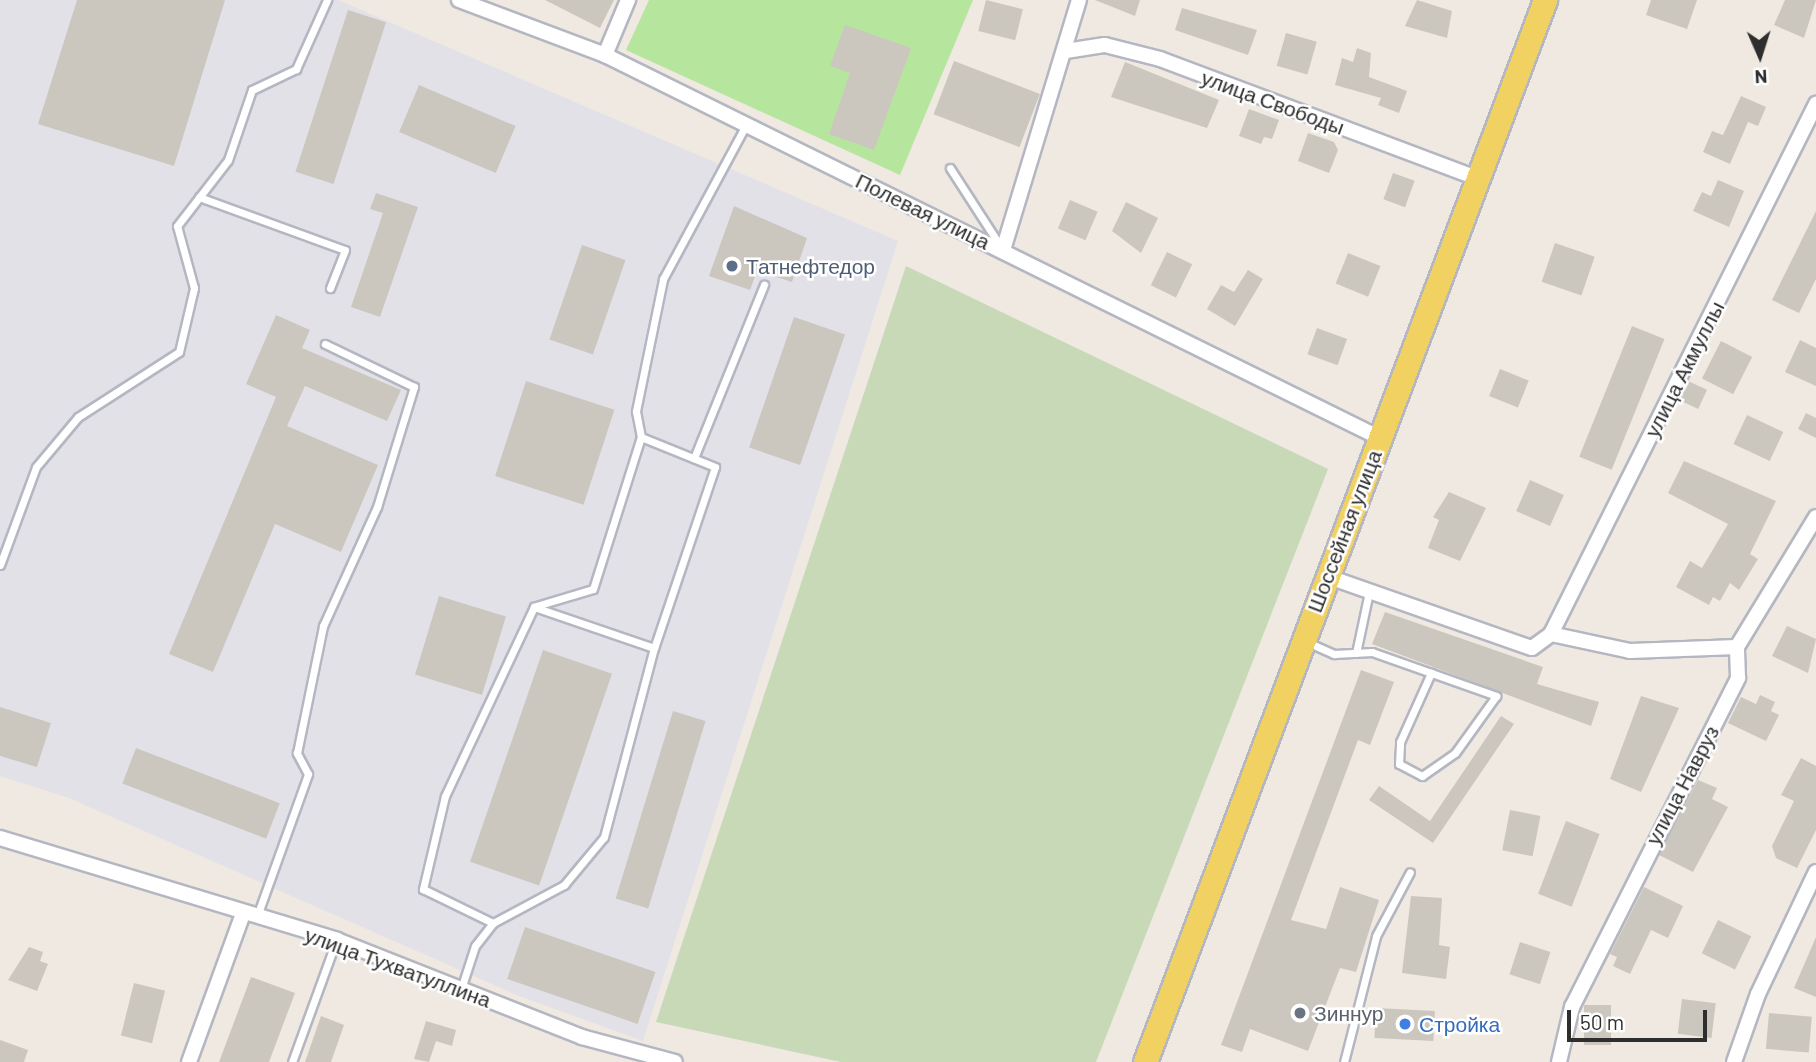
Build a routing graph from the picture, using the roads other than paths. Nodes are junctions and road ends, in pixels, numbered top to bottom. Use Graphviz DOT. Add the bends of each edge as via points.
graph roads {
  1 [pos="327,0"];
  2 [pos="459,0"];
  3 [pos="628,0"];
  4 [pos="1079,0"];
  5 [pos="1545,0"];
  6 [pos="1066,51"];
  7 [pos="605,55"];
  8 [pos="1816,104"];
  9 [pos="746,125"];
  10 [pos="950,168"];
  11 [pos="1477,178"];
  12 [pos="200,197"];
  13 [pos="1003,250"];
  14 [pos="764,285"];
  15 [pos="330,288"];
  16 [pos="325,344"];
  17 [pos="641,437"];
  18 [pos="1380,438"];
  19 [pos="694,458"];
  20 [pos="1816,517"];
  21 [pos="0,565"];
  22 [pos="1326,576"];
  23 [pos="1369,592"];
  24 [pos="534,607"];
  25 [pos="1551,634"];
  26 [pos="1302,640"];
  27 [pos="1737,647"];
  28 [pos="654,648"];
  29 [pos="1356,653"];
  30 [pos="1431,673"];
  31 [pos="0,838"];
  32 [pos="1409,872"];
  33 [pos="1816,872"];
  34 [pos="249,918"];
  35 [pos="493,923"];
  36 [pos="337,940"];
  37 [pos="461,989"];
  38 [pos="189,1062"];
  39 [pos="292,1062"];
  40 [pos="676,1062"];
  41 [pos="1145,1062"];
  42 [pos="1344,1062"];
  43 [pos="1559,1062"];
  44 [pos="1734,1062"];
  1 -- 12 [label="lane" via="296,69 251,90 228,160"];
  2 -- 7 [label="street, Полевая улица"];
  3 -- 7 [label="street"];
  4 -- 6 [label="street"];
  5 -- 11 [label="main road, Шоссейная улица"];
  6 -- 11 [label="street, улица Свободы" via="1105,45 1160,60"];
  6 -- 13 [label="street"];
  7 -- 9 [label="street, Полевая улица"];
  8 -- 25 [label="street, улица Акмуллы"];
  9 -- 13 [label="street, Полевая улица"];
  9 -- 17 [label="lane" via="663,279 636,411"];
  10 -- 13 [label="lane"];
  11 -- 18 [label="main road, Шоссейная улица"];
  12 -- 15 [label="lane" via="345,250"];
  12 -- 21 [label="lane" via="177,226 194,289 179,352 78,417 36,467"];
  13 -- 18 [label="street, Полевая улица"];
  14 -- 19 [label="lane"];
  16 -- 34 [label="lane" via="414,387 377,507 323,626 300,726 298,752 309,774"];
  17 -- 19 [label="lane"];
  17 -- 24 [label="lane" via="593,589"];
  18 -- 22 [label="main road, Шоссейная улица"];
  19 -- 28 [label="lane" via="715,467"];
  20 -- 27 [label="street, улица Навруз"];
  22 -- 23 [label="street"];
  22 -- 26 [label="main road, Шоссейная улица"];
  23 -- 25 [label="street" via="1504,643 1532,648"];
  23 -- 29 [label="lane"];
  24 -- 28 [label="lane"];
  24 -- 35 [label="lane" via="445,796 423,889"];
  25 -- 27 [label="street" via="1630,650"];
  26 -- 29 [label="lane" via="1334,654"];
  26 -- 41 [label="main road, Шоссейная улица"];
  27 -- 43 [label="street, улица Навруз" via="1738,678 1572,1007"];
  28 -- 35 [label="lane" via="604,837 564,885"];
  29 -- 30 [label="lane" via="1372,652"];
  30 -- 30 [label="lane" via="1400,742 1399,764 1422,776 1455,753 1496,696"];
  31 -- 34 [label="street, улица Тухватуллина"];
  32 -- 42 [label="lane" via="1376,936"];
  33 -- 44 [label="street" via="1758,994"];
  34 -- 36 [label="street, улица Тухватуллина"];
  34 -- 38 [label="street"];
  35 -- 37 [label="lane" via="475,946"];
  36 -- 37 [label="street, улица Тухватуллина"];
  36 -- 39 [label="lane"];
  37 -- 40 [label="street, улица Тухватуллина" via="582,1037"];
}
